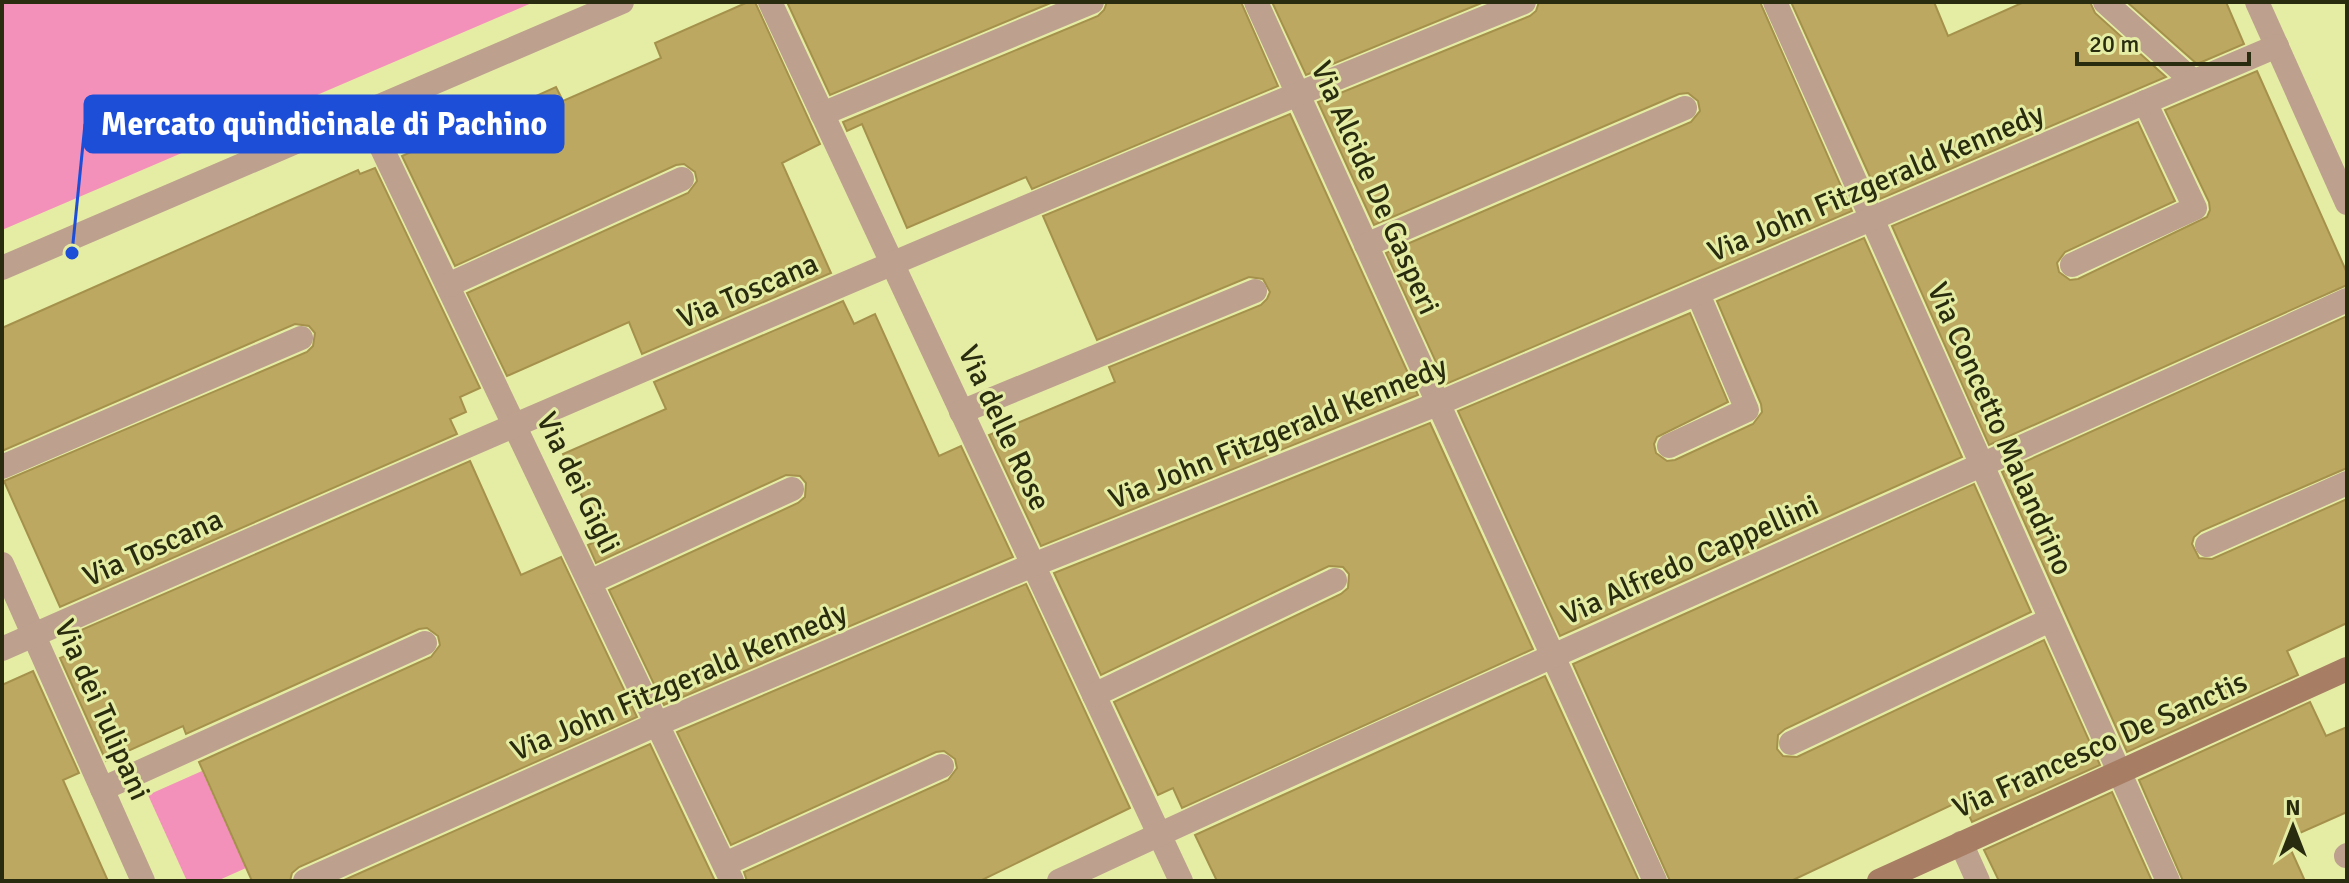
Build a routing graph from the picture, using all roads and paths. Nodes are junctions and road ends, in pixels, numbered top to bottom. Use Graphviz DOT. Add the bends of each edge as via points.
graph roads {
  1 [pos="622,2"];
  2 [pos="770,2"];
  3 [pos="1092,2"];
  4 [pos="1256,2"];
  5 [pos="1524,2"];
  6 [pos="1775,2"];
  7 [pos="2105,2"];
  8 [pos="2257,2"];
  9 [pos="2277,46"];
  10 [pos="2193,81"];
  11 [pos="1297,94"];
  12 [pos="2145,102"];
  13 [pos="1685,108"];
  14 [pos="365,113"];
  15 [pos="822,114"];
  16 [pos="682,179"];
  17 [pos="2347,203"];
  18 [pos="1871,219"];
  19 [pos="1366,245"];
  20 [pos="893,264"];
  21 [pos="2072,265"];
  22 [pos="2,268"];
  23 [pos="448,285"];
  24 [pos="1255,291"];
  25 [pos="1698,294"];
  26 [pos="2347,300"];
  27 [pos="301,338"];
  28 [pos="1437,404"];
  29 [pos="961,412"];
  30 [pos="514,424"];
  31 [pos="1669,446"];
  32 [pos="1984,466"];
  33 [pos="2,467"];
  34 [pos="2347,483"];
  35 [pos="792,489"];
  36 [pos="2207,545"];
  37 [pos="2,564"];
  38 [pos="1033,565"];
  39 [pos="1335,580"];
  40 [pos="590,582"];
  41 [pos="2050,620"];
  42 [pos="34,635"];
  43 [pos="425,643"];
  44 [pos="2,649"];
  45 [pos="1551,657"];
  46 [pos="2347,669"];
  47 [pos="1094,695"];
  48 [pos="657,724"];
  49 [pos="1791,743"];
  50 [pos="942,766"];
  51 [pos="2119,771"];
  52 [pos="102,789"];
  53 [pos="1159,834"];
  54 [pos="1961,843"];
  55 [pos="728,873"];
  56 [pos="143,881"];
  57 [pos="305,881"];
  58 [pos="1059,881"];
  59 [pos="1181,881"];
  60 [pos="1655,881"];
  61 [pos="1879,881"];
  62 [pos="1978,881"];
  63 [pos="2168,881"];
  1 -- 14 [label="street"];
  2 -- 15 [label="street, Via delle Rose"];
  3 -- 15 [label="street"];
  4 -- 11 [label="street, Via Alcide De Gasperi"];
  5 -- 11 [label="street, Via Toscana"];
  6 -- 18 [label="street, Via Concetto Malandrino"];
  7 -- 10 [label="street"];
  8 -- 9 [label="street"];
  9 -- 10 [label="street, Via John Fitzgerald Kennedy"];
  9 -- 17 [label="street"];
  10 -- 12 [label="street, Via John Fitzgerald Kennedy"];
  11 -- 19 [label="street, Via Alcide De Gasperi"];
  11 -- 20 [label="street, Via Toscana"];
  12 -- 18 [label="street, Via John Fitzgerald Kennedy"];
  12 -- 21 [label="street" via="2195,208"];
  13 -- 19 [label="street"];
  14 -- 22 [label="street"];
  14 -- 23 [label="street, Via dei Gigli"];
  15 -- 20 [label="street, Via delle Rose"];
  16 -- 23 [label="street"];
  18 -- 25 [label="street, Via John Fitzgerald Kennedy"];
  18 -- 32 [label="street, Via Concetto Malandrino"];
  19 -- 28 [label="street, Via Alcide De Gasperi"];
  20 -- 29 [label="street, Via delle Rose"];
  20 -- 30 [label="street, Via Toscana"];
  23 -- 30 [label="street, Via dei Gigli"];
  24 -- 29 [label="street"];
  25 -- 28 [label="street, Via John Fitzgerald Kennedy"];
  25 -- 31 [label="street" via="1747,410"];
  26 -- 32 [label="street, Via Alfredo Cappellini"];
  27 -- 33 [label="street"];
  28 -- 38 [label="street, Via John Fitzgerald Kennedy"];
  28 -- 45 [label="street, Via Alcide De Gasperi"];
  29 -- 38 [label="street, Via delle Rose"];
  30 -- 40 [label="street, Via dei Gigli"];
  30 -- 42 [label="street, Via Toscana"];
  32 -- 41 [label="street, Via Concetto Malandrino"];
  32 -- 45 [label="street, Via Alfredo Cappellini"];
  34 -- 36 [label="street"];
  35 -- 40 [label="street"];
  37 -- 42 [label="street, Via dei Tulipani"];
  38 -- 47 [label="street, Via delle Rose"];
  38 -- 48 [label="street, Via John Fitzgerald Kennedy"];
  39 -- 47 [label="street"];
  40 -- 48 [label="street, Via dei Gigli"];
  41 -- 49 [label="street"];
  41 -- 51 [label="street, Via Concetto Malandrino"];
  42 -- 44 [label="street, Via Toscana"];
  42 -- 52 [label="street, Via dei Tulipani"];
  43 -- 52 [label="street"];
  45 -- 53 [label="street, Via Alfredo Cappellini"];
  45 -- 60 [label="street, Via Alcide De Gasperi"];
  46 -- 51 [label="street, Via Francesco De Sanctis"];
  47 -- 53 [label="street, Via delle Rose"];
  48 -- 55 [label="street, Via dei Gigli"];
  48 -- 57 [label="street, Via John Fitzgerald Kennedy"];
  50 -- 55 [label="street"];
  51 -- 54 [label="street, Via Francesco De Sanctis"];
  51 -- 63 [label="street, Via Concetto Malandrino"];
  52 -- 56 [label="street, Via dei Tulipani"];
  53 -- 58 [label="street, Via Alfredo Cappellini"];
  53 -- 59 [label="street, Via delle Rose"];
  54 -- 61 [label="street, Via Francesco De Sanctis"];
  54 -- 62 [label="street"];
}
